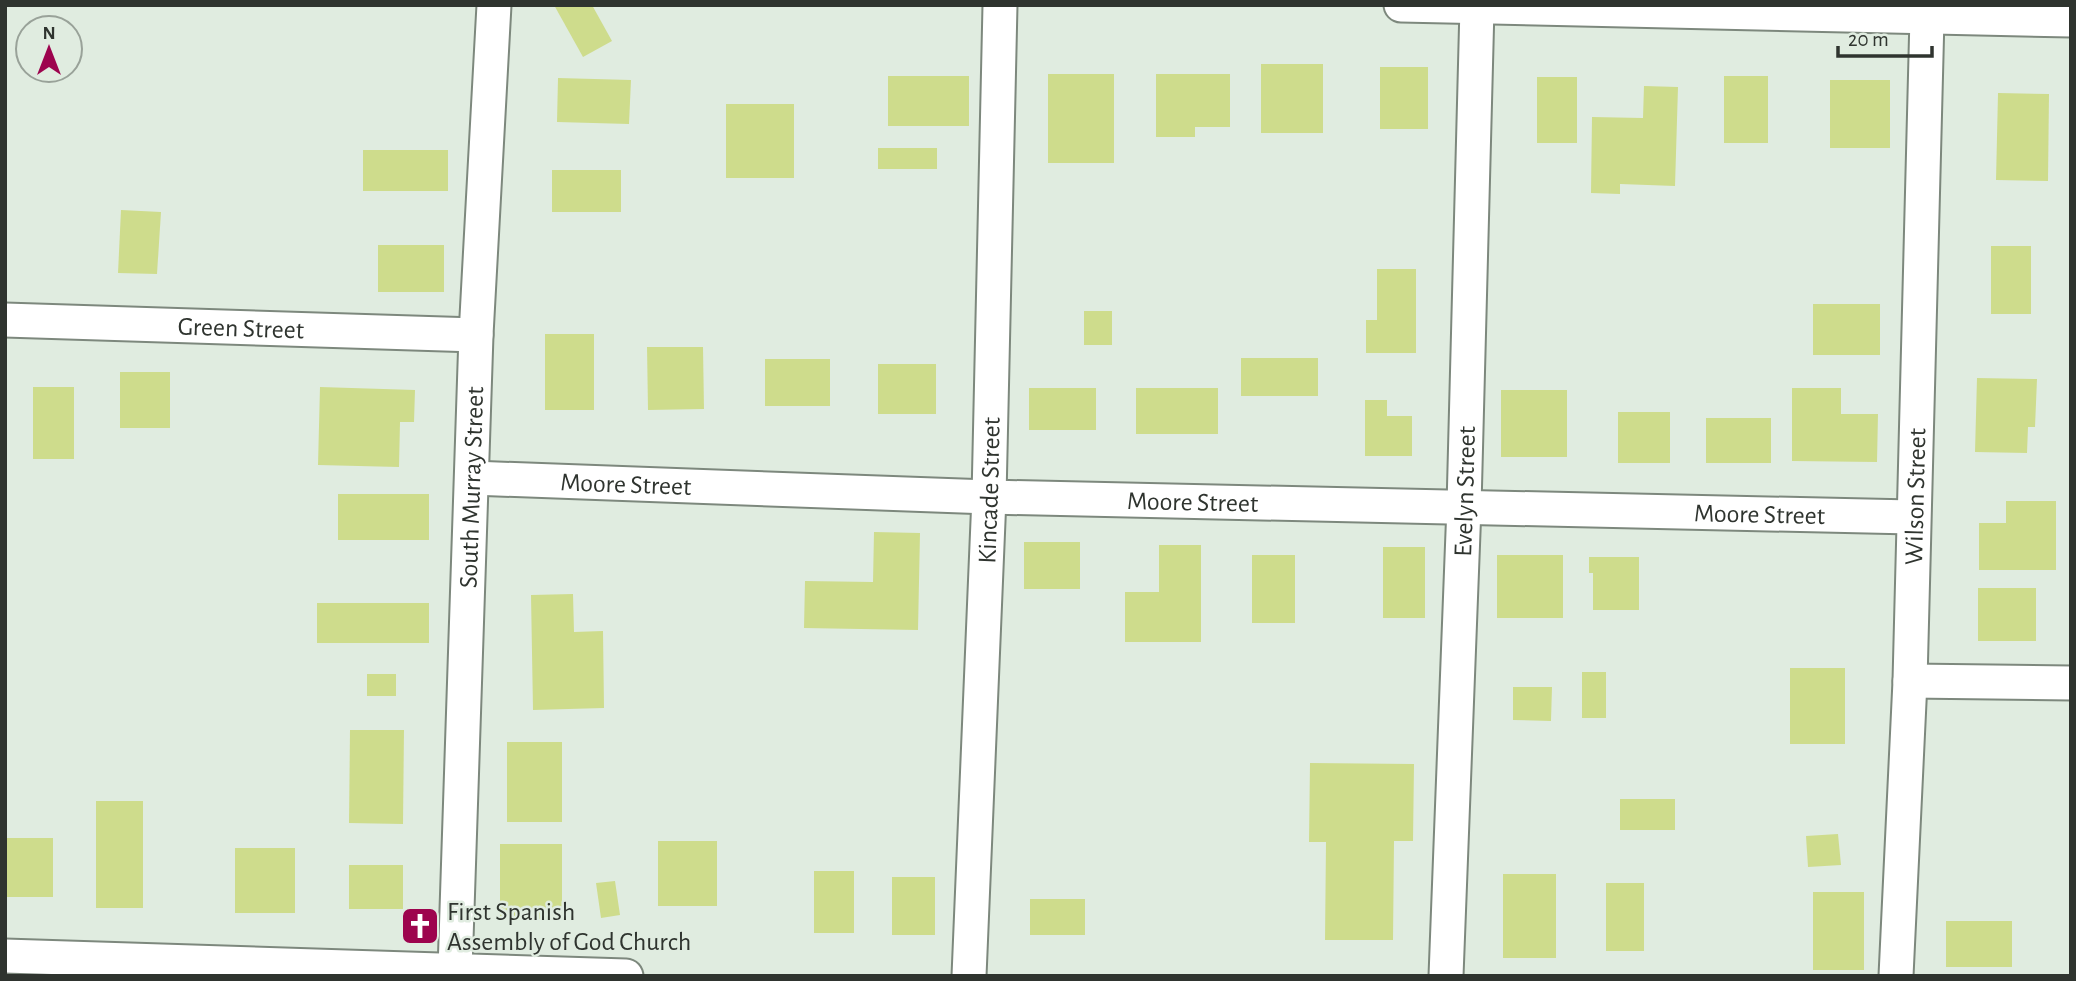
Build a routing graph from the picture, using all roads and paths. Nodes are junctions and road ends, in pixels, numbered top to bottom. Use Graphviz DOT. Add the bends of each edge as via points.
graph roads {
  1 [pos="494,5"];
  2 [pos="1000,5"];
  3 [pos="1401,5"];
  4 [pos="1477,7"];
  5 [pos="1768,10"];
  6 [pos="1927,17"];
  7 [pos="2071,20"];
  8 [pos="5,320"];
  9 [pos="476,335"];
  10 [pos="472,478"];
  11 [pos="989,497"];
  12 [pos="1464,506"];
  13 [pos="1912,517"];
  14 [pos="1910,681"];
  15 [pos="2071,683"];
  16 [pos="5,956"];
  17 [pos="455,970"];
  18 [pos="367,971"];
  19 [pos="626,976"];
  20 [pos="969,976"];
  21 [pos="1446,976"];
  22 [pos="1896,976"];
  1 -- 9 [label="street, South Murray Street"];
  2 -- 11 [label="street, Kincade Street"];
  3 -- 4 [label="street"];
  4 -- 5 [label="street"];
  4 -- 12 [label="street, Evelyn Street"];
  5 -- 6 [label="street"];
  6 -- 7 [label="street"];
  6 -- 13 [label="street, Wilson Street"];
  8 -- 9 [label="street, Green Street"];
  9 -- 10 [label="street, South Murray Street"];
  10 -- 11 [label="street, Moore Street"];
  10 -- 17 [label="street, South Murray Street"];
  11 -- 12 [label="street, Moore Street"];
  11 -- 20 [label="street, Kincade Street"];
  12 -- 13 [label="street, Moore Street"];
  12 -- 21 [label="street, Evelyn Street"];
  13 -- 14 [label="street, Wilson Street"];
  14 -- 15 [label="street"];
  14 -- 22 [label="street, Wilson Street"];
  16 -- 18 [label="street"];
  17 -- 18 [label="street"];
  17 -- 19 [label="street"];
}
